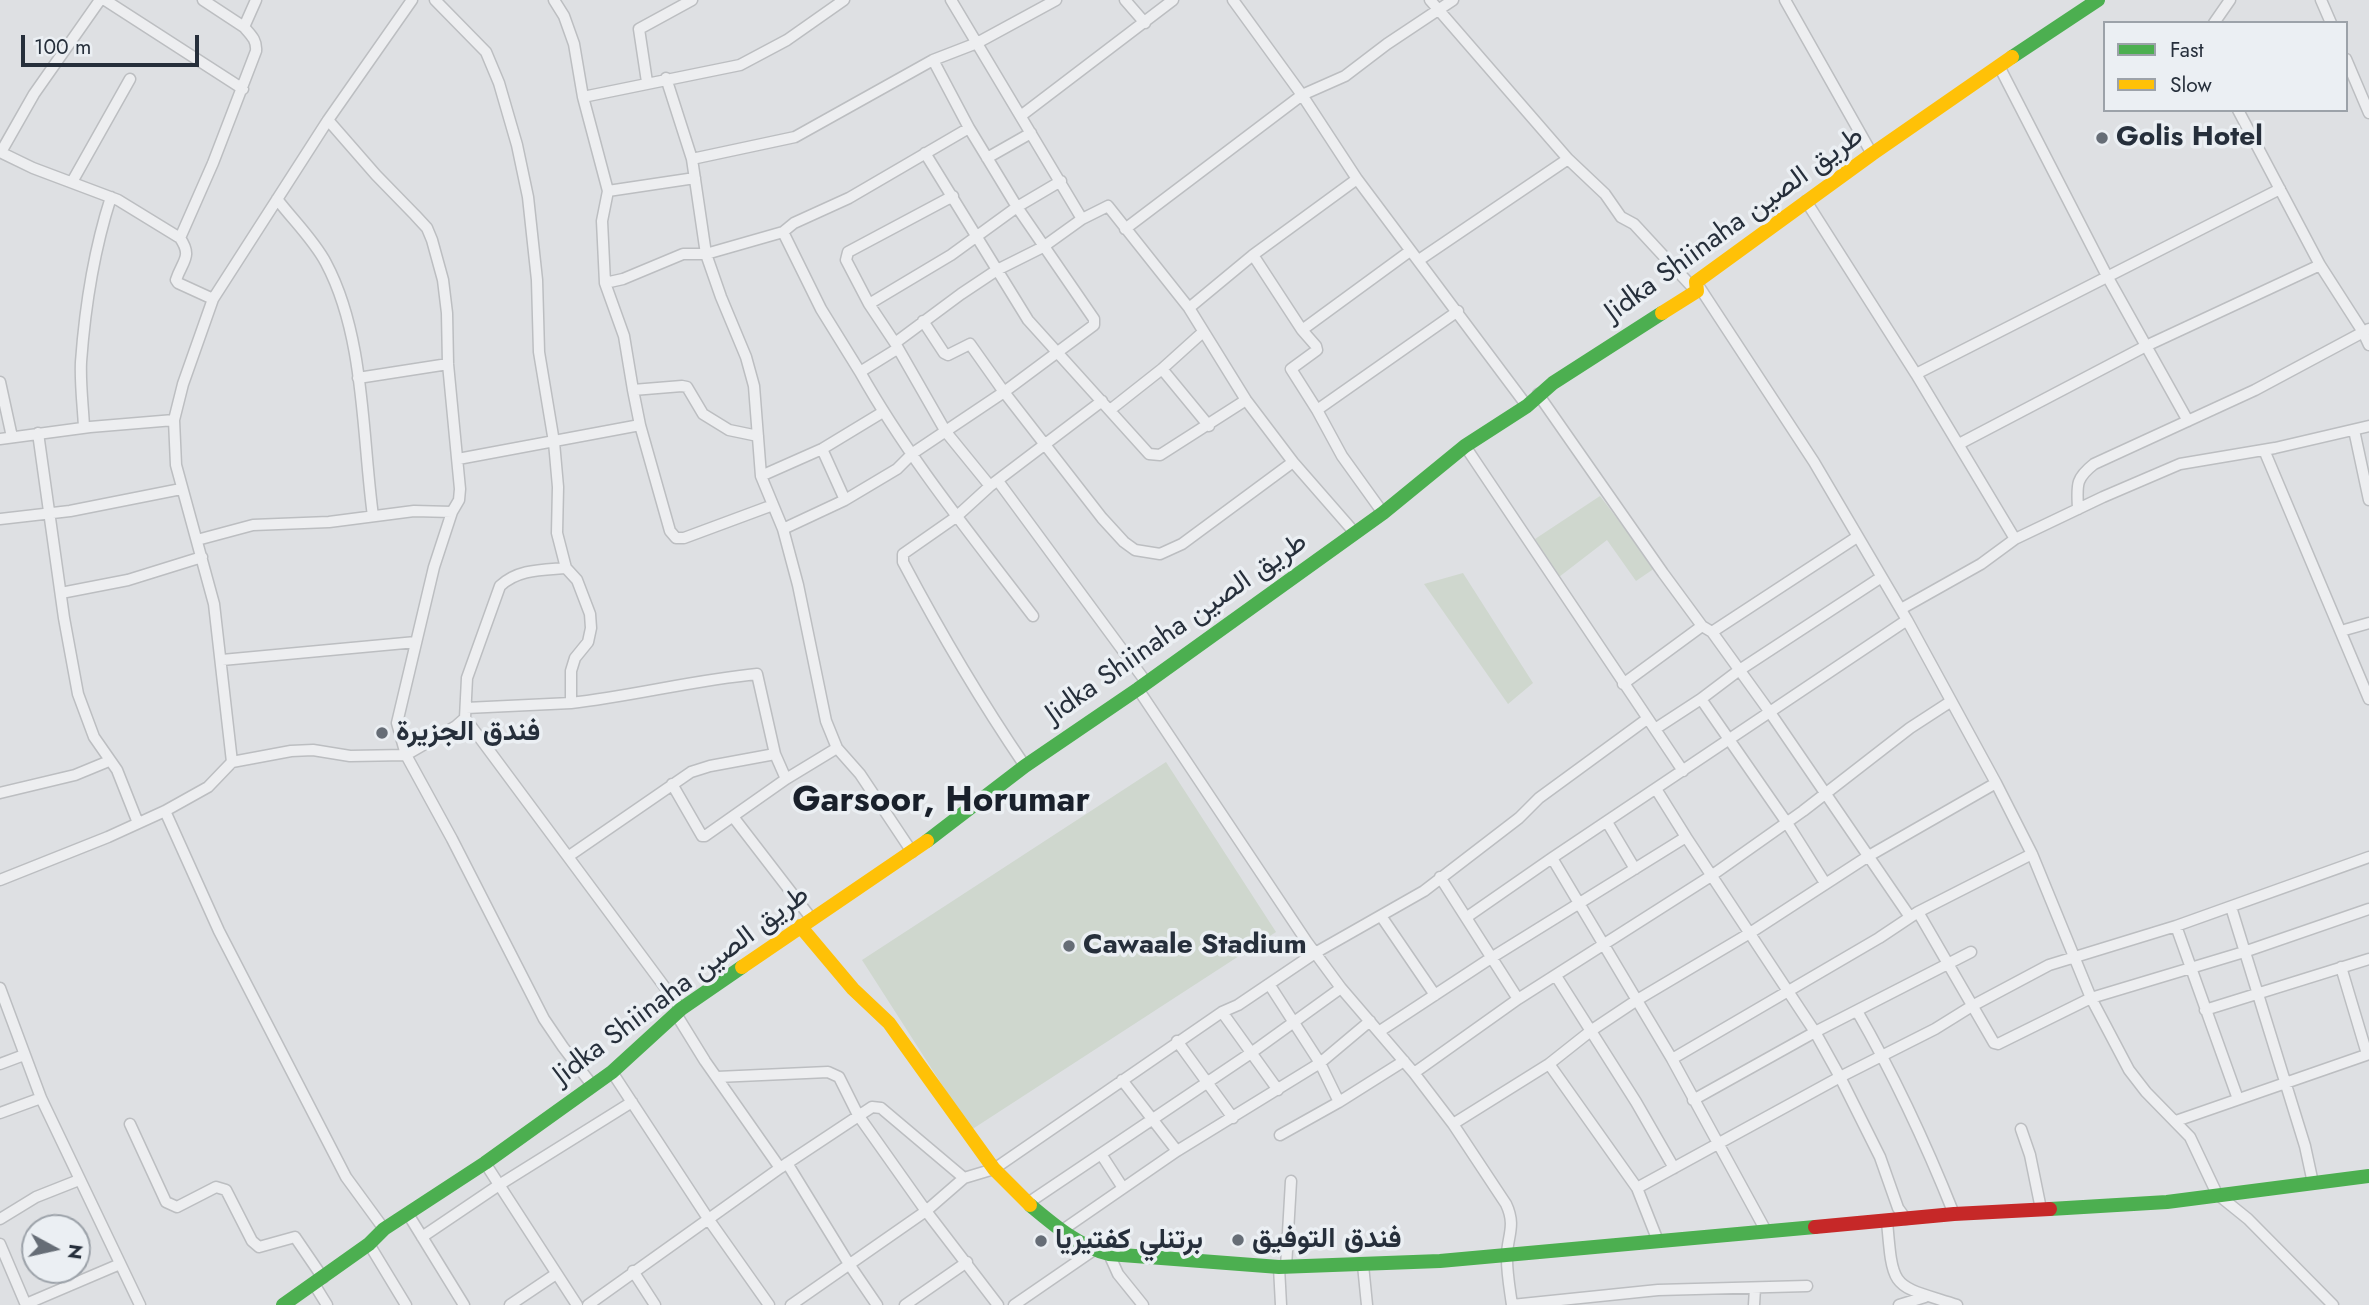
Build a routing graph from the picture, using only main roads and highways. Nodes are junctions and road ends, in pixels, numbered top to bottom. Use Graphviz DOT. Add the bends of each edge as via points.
graph roads {
  1 [pos="2098,0"];
  2 [pos="805,922"];
  3 [pos="2369,1176"];
  4 [pos="283,1305"];
  1 -- 2 [label="main road, Jidka Shiinaha طريق الصين" via="1806,201 1696,286 1465,446 1383,513 1025,766 912,852"];
  2 -- 3 [label="main road" via="853,989 889,1023 994,1169 1061,1231 1109,1254 1282,1267 1363,1265 1954,1214 2167,1202"];
  2 -- 4 [label="main road, Jidka Shiinaha طريق الصين" via="679,1012 612,1072 384,1229"];
}
